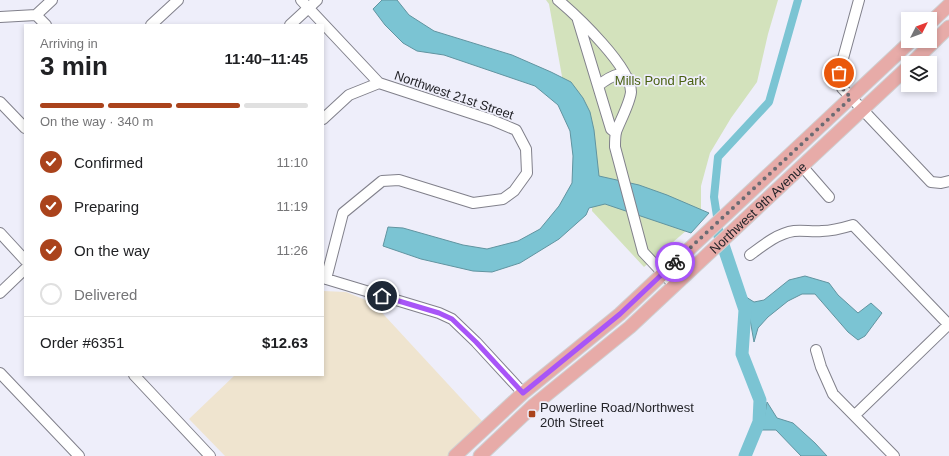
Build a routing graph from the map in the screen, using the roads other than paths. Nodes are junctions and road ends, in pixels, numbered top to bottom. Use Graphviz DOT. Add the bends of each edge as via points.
graph roads {
  1 [pos="52,0"];
  2 [pos="178,0"];
  3 [pos="301,0"];
  4 [pos="317,0"];
  5 [pos="558,0"];
  6 [pos="859,0"];
  7 [pos="949,5"];
  8 [pos="309,8"];
  9 [pos="36,15"];
  10 [pos="937,16"];
  11 [pos="0,17"];
  12 [pos="578,18"];
  13 [pos="45,24"];
  14 [pos="153,24"];
  15 [pos="291,24"];
  16 [pos="949,27"];
  17 [pos="904,48"];
  18 [pos="919,56"];
  19 [pos="901,74"];
  20 [pos="628,78"];
  21 [pos="380,83"];
  22 [pos="598,86"];
  23 [pos="851,98"];
  24 [pos="0,102"];
  25 [pos="862,110"];
  26 [pos="324,118"];
  27 [pos="24,127"];
  28 [pos="616,133"];
  29 [pos="813,134"];
  30 [pos="802,166"];
  31 [pos="945,182"];
  32 [pos="829,197"];
  33 [pos="0,233"];
  34 [pos="750,255"];
  35 [pos="24,259"];
  36 [pos="24,270"];
  37 [pos="663,274"];
  38 [pos="324,279"];
  39 [pos="675,286"];
  40 [pos="0,293"];
  41 [pos="949,325"];
  42 [pos="816,350"];
  43 [pos="0,373"];
  44 [pos="135,376"];
  45 [pos="543,377"];
  46 [pos="523,393"];
  47 [pos="534,405"];
  48 [pos="855,415"];
  49 [pos="516,422"];
  50 [pos="79,456"];
  51 [pos="210,456"];
  52 [pos="455,456"];
  53 [pos="480,456"];
  54 [pos="894,456"];
  1 -- 9 [label="street"];
  2 -- 14 [label="street"];
  3 -- 8 [label="street, Northwest 21st Street"];
  4 -- 8 [label="street"];
  5 -- 12 [label="street"];
  6 -- 23 [label="street" via="839,73 842,88"];
  7 -- 10 [label="main road"];
  8 -- 15 [label="street"];
  8 -- 21 [label="street, Northwest 21st Street"];
  9 -- 11 [label="street"];
  9 -- 13 [label="street"];
  12 -- 20 [label="street" via="609,52"];
  12 -- 22 [label="street"];
  16 -- 18 [label="main road"];
  17 -- 23 [label="main road, Northwest 9th Avenue"];
  19 -- 25 [label="main road, Northwest 9th Avenue"];
  20 -- 22 [label="street" via="620,74 614,75"];
  20 -- 28 [label="street" via="631,92"];
  21 -- 26 [label="street" via="349,95"];
  21 -- 38 [label="street, Northwest 21st Street" via="516,130 526,149 527,173 514,191 503,199 473,203 399,180 382,181 343,213"];
  22 -- 28 [label="street" via="611,129"];
  23 -- 25 [label="street"];
  23 -- 29 [label="main road, Northwest 9th Avenue"];
  24 -- 27 [label="street"];
  25 -- 30 [label="main road, Northwest 9th Avenue"];
  25 -- 31 [label="street" via="931,182"];
  28 -- 37 [label="street" via="614,147 643,252"];
  29 -- 30 [label="main road" via="801,158"];
  29 -- 37 [label="main road, Northwest 9th Avenue"];
  30 -- 32 [label="street"];
  30 -- 39 [label="main road, Northwest 9th Avenue"];
  33 -- 35 [label="street"];
  34 -- 41 [label="street" via="785,233 842,229 853,225"];
  36 -- 40 [label="street"];
  37 -- 39 [label="street"];
  37 -- 45 [label="main road, Northwest 9th Avenue" via="620,314"];
  38 -- 46 [label="street" via="452,319"];
  39 -- 47 [label="main road, Northwest 9th Avenue" via="630,327"];
  41 -- 48 [label="street"];
  42 -- 48 [label="street" via="833,394"];
  43 -- 50 [label="street"];
  44 -- 51 [label="street"];
  45 -- 46 [label="main road, Northwest 9th Avenue"];
  45 -- 47 [label="main road"];
  46 -- 49 [label="main road" via="524,403"];
  46 -- 52 [label="main road, Northwest 9th Avenue"];
  47 -- 49 [label="main road, Northwest 9th Avenue"];
  48 -- 54 [label="street"];
  49 -- 53 [label="main road, Northwest 9th Avenue"];
}
